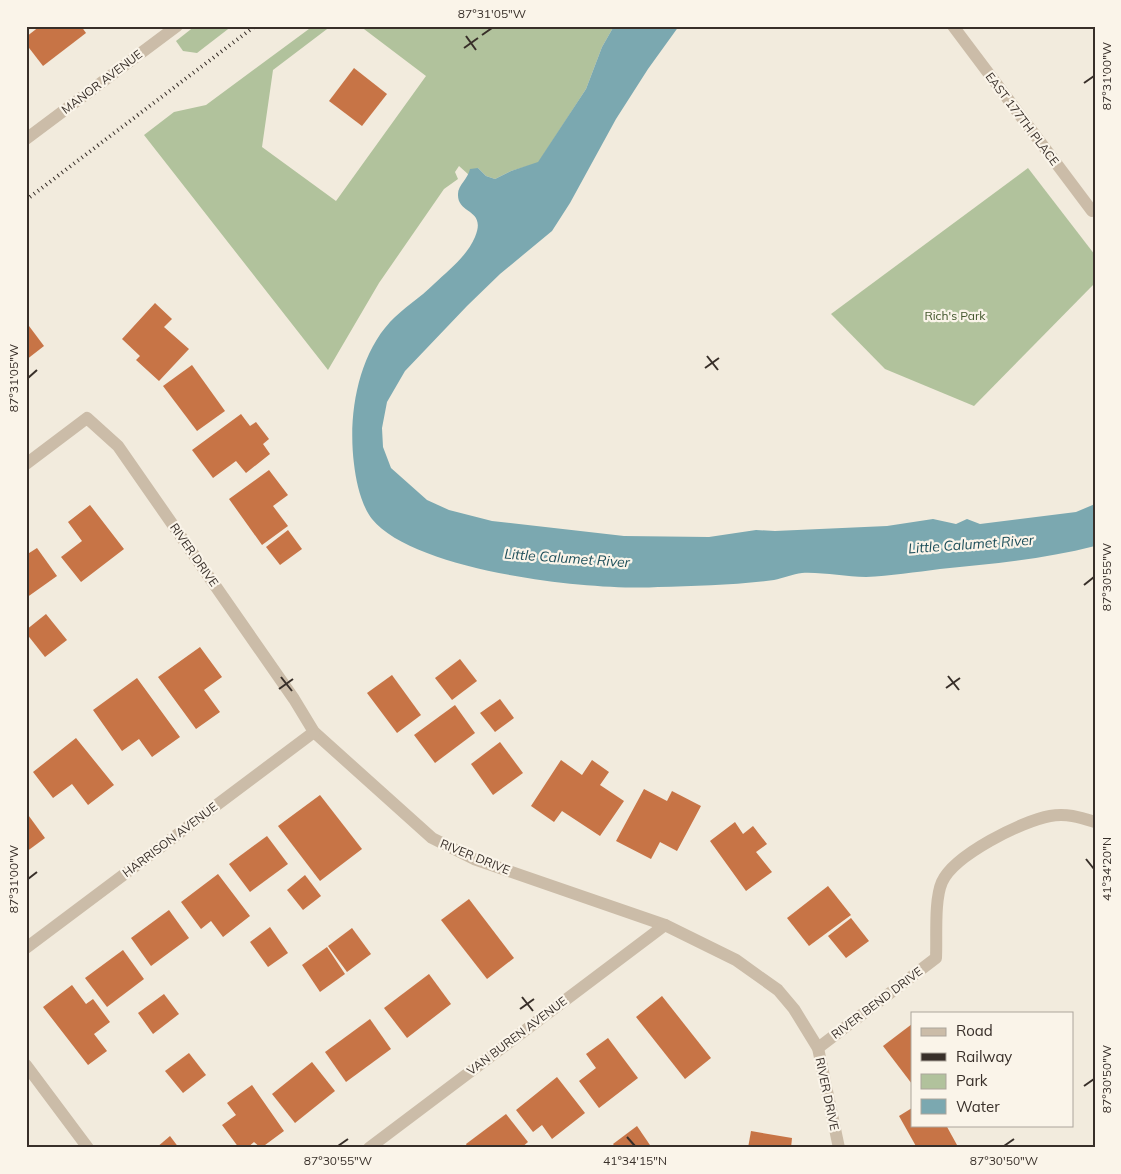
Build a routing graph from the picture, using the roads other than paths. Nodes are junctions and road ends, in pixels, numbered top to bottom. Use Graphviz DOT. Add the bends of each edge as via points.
graph roads {
  1 [pos="154,26"];
  2 [pos="177,26"];
  3 [pos="953,26"];
  4 [pos="162,37"];
  5 [pos="26,139"];
  6 [pos="1093,210"];
  7 [pos="26,464"];
  8 [pos="314,732"];
  9 [pos="1095,822"];
  10 [pos="665,925"];
  11 [pos="26,948"];
  12 [pos="818,1048"];
  13 [pos="26,1065"];
  14 [pos="88,1148"];
  15 [pos="368,1148"];
  16 [pos="839,1148"];
  1 -- 4 [label="street"];
  2 -- 4 [label="street, MANOR AVENUE"];
  3 -- 6 [label="street, EAST 177TH PLACE"];
  4 -- 5 [label="street, MANOR AVENUE"];
  7 -- 8 [label="street, RIVER DRIVE" via="87,418 118,446"];
  8 -- 10 [label="street, RIVER DRIVE" via="432,838 474,859"];
  8 -- 11 [label="street, HARRISON AVENUE"];
  9 -- 12 [label="street, RIVER BEND DRIVE" via="1073,815 1048,816 998,836 962,858 948,871 939,892 936,958"];
  10 -- 12 [label="street, RIVER DRIVE" via="736,960 778,990"];
  10 -- 15 [label="street, VAN BUREN AVENUE"];
  12 -- 16 [label="street, RIVER DRIVE"];
  13 -- 14 [label="street"];
}
